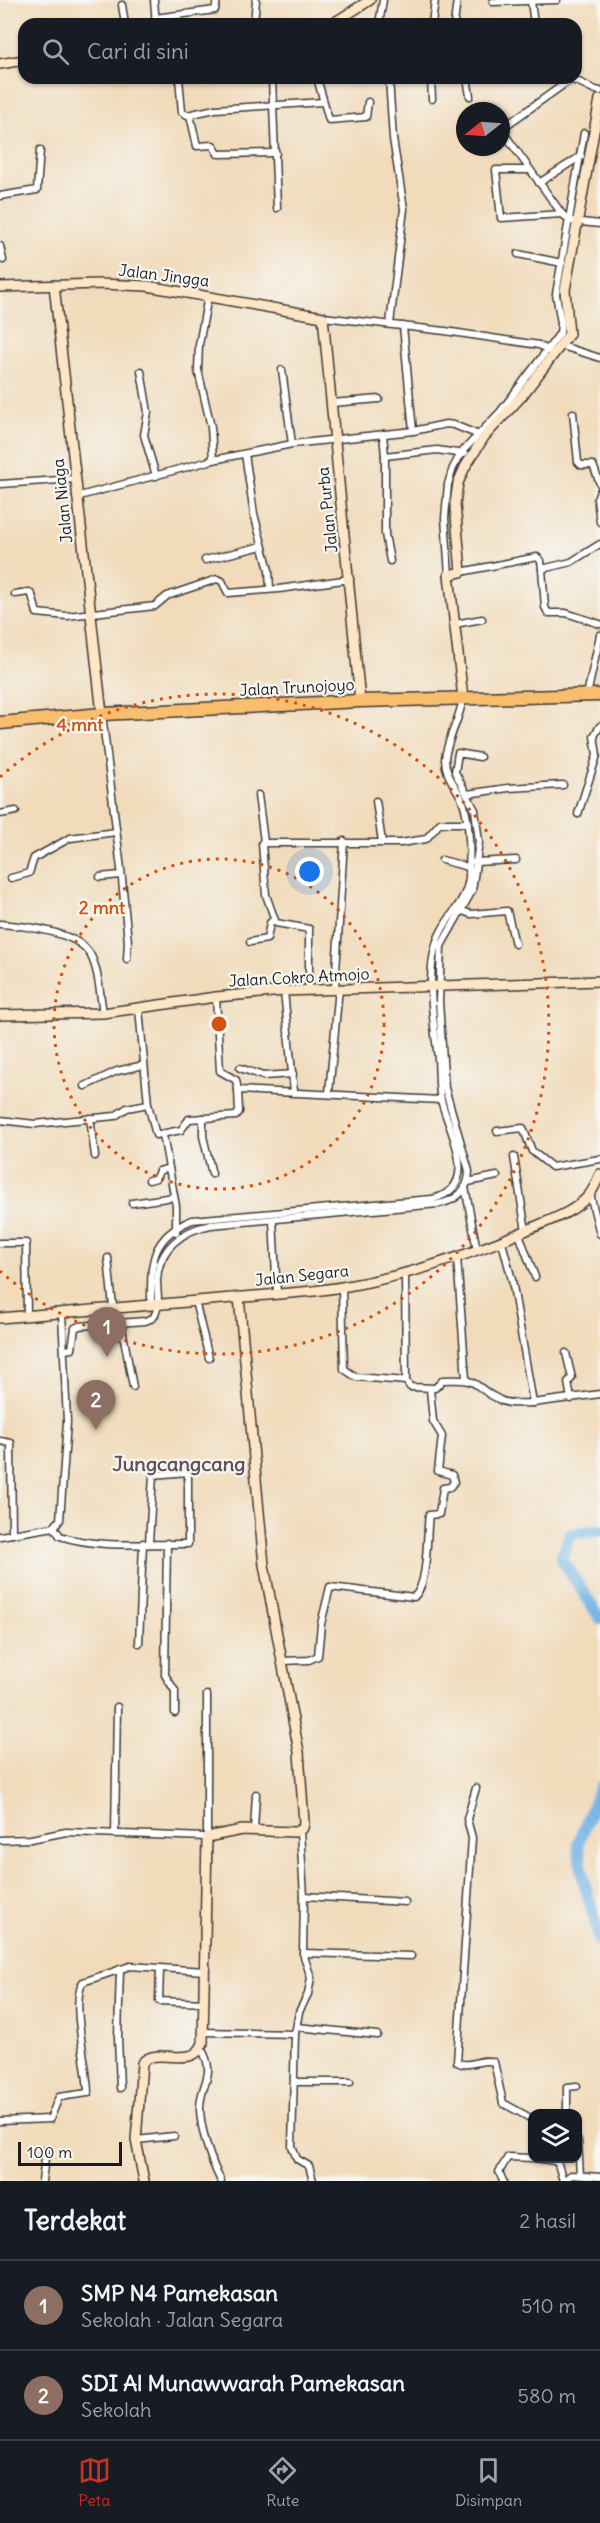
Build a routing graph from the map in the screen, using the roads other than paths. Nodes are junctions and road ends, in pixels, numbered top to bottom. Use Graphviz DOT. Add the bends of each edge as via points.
graph roads {
  1 [pos="154,0"];
  2 [pos="218,0"];
  3 [pos="255,0"];
  4 [pos="370,0"];
  5 [pos="383,0"];
  6 [pos="435,0"];
  7 [pos="457,0"];
  8 [pos="557,0"];
  9 [pos="531,1"];
  10 [pos="493,2"];
  11 [pos="122,5"];
  12 [pos="124,18"];
  13 [pos="156,18"];
  14 [pos="172,18"];
  15 [pos="254,18"];
  16 [pos="342,18"];
  17 [pos="380,18"];
  18 [pos="433,18"];
  19 [pos="455,18"];
  20 [pos="533,18"];
  21 [pos="18,61"];
  22 [pos="0,64"];
  23 [pos="582,82"];
  24 [pos="179,84"];
  25 [pos="272,84"];
  26 [pos="318,84"];
  27 [pos="389,84"];
  28 [pos="431,84"];
  29 [pos="468,84"];
  30 [pos="564,84"];
  31 [pos="598,93"];
  32 [pos="470,96"];
  33 [pos="432,99"];
  34 [pos="323,102"];
  35 [pos="368,102"];
  36 [pos="274,107"];
  37 [pos="190,114"];
  38 [pos="510,123"];
  39 [pos="584,133"];
  40 [pos="510,142"];
  41 [pos="600,148"];
  42 [pos="40,150"];
  43 [pos="276,153"];
  44 [pos="586,156"];
  45 [pos="530,170"];
  46 [pos="539,183"];
  47 [pos="0,196"];
  48 [pos="277,207"];
  49 [pos="562,214"];
  50 [pos="574,221"];
  51 [pos="600,224"];
  52 [pos="0,246"];
  53 [pos="518,254"];
  54 [pos="3,260"];
  55 [pos="562,263"];
  56 [pos="54,285"];
  57 [pos="0,287"];
  58 [pos="561,289"];
  59 [pos="209,295"];
  60 [pos="323,317"];
  61 [pos="564,318"];
  62 [pos="390,324"];
  63 [pos="403,326"];
  64 [pos="562,346"];
  65 [pos="551,352"];
  66 [pos="600,358"];
  67 [pos="282,370"];
  68 [pos="141,371"];
  69 [pos="517,394"];
  70 [pos="379,399"];
  71 [pos="332,403"];
  72 [pos="573,413"];
  73 [pos="413,431"];
  74 [pos="383,434"];
  75 [pos="479,435"];
  76 [pos="335,439"];
  77 [pos="292,444"];
  78 [pos="245,454"];
  79 [pos="466,455"];
  80 [pos="385,456"];
  81 [pos="213,460"];
  82 [pos="156,476"];
  83 [pos="75,479"];
  84 [pos="0,484"];
  85 [pos="600,484"];
  86 [pos="600,491"];
  87 [pos="76,496"];
  88 [pos="600,522"];
  89 [pos="600,544"];
  90 [pos="262,546"];
  91 [pos="453,550"];
  92 [pos="205,560"];
  93 [pos="390,561"];
  94 [pos="542,568"];
  95 [pos="461,572"];
  96 [pos="449,575"];
  97 [pos="350,579"];
  98 [pos="270,590"];
  99 [pos="15,594"];
  100 [pos="91,613"];
  101 [pos="482,618"];
  102 [pos="455,624"];
  103 [pos="600,624"];
  104 [pos="600,635"];
  105 [pos="594,695"];
  106 [pos="463,698"];
  107 [pos="360,701"];
  108 [pos="102,714"];
  109 [pos="0,723"];
  110 [pos="600,726"];
  111 [pos="448,749"];
  112 [pos="458,753"];
  113 [pos="480,757"];
  114 [pos="563,785"];
  115 [pos="467,794"];
  116 [pos="258,795"];
  117 [pos="376,801"];
  118 [pos="16,811"];
  119 [pos="0,814"];
  120 [pos="578,814"];
  121 [pos="468,823"];
  122 [pos="116,832"];
  123 [pos="344,841"];
  124 [pos="264,842"];
  125 [pos="382,842"];
  126 [pos="442,860"];
  127 [pos="516,860"];
  128 [pos="471,863"];
  129 [pos="121,875"];
  130 [pos="100,877"];
  131 [pos="11,878"];
  132 [pos="464,902"];
  133 [pos="462,911"];
  134 [pos="274,919"];
  135 [pos="0,924"];
  136 [pos="250,942"];
  137 [pos="515,944"];
  138 [pos="127,959"];
  139 [pos="600,981"];
  140 [pos="435,985"];
  141 [pos="337,988"];
  142 [pos="309,990"];
  143 [pos="284,991"];
  144 [pos="216,997"];
  145 [pos="139,1009"];
  146 [pos="103,1013"];
  147 [pos="0,1015"];
  148 [pos="144,1065"];
  149 [pos="240,1068"];
  150 [pos="293,1074"];
  151 [pos="441,1077"];
  152 [pos="85,1086"];
  153 [pos="238,1090"];
  154 [pos="329,1093"];
  155 [pos="294,1094"];
  156 [pos="441,1100"];
  157 [pos="148,1104"];
  158 [pos="90,1118"];
  159 [pos="203,1118"];
  160 [pos="0,1120"];
  161 [pos="497,1131"];
  162 [pos="163,1135"];
  163 [pos="457,1142"];
  164 [pos="95,1156"];
  165 [pos="514,1157"];
  166 [pos="600,1160"];
  167 [pos="169,1168"];
  168 [pos="212,1174"];
  169 [pos="600,1174"];
  170 [pos="497,1176"];
  171 [pos="149,1180"];
  172 [pos="464,1183"];
  173 [pos="590,1194"];
  174 [pos="174,1197"];
  175 [pos="132,1203"];
  176 [pos="274,1217"];
  177 [pos="600,1232"];
  178 [pos="523,1233"];
  179 [pos="177,1234"];
  180 [pos="502,1242"];
  181 [pos="0,1244"];
  182 [pos="477,1250"];
  183 [pos="161,1252"];
  184 [pos="457,1257"];
  185 [pos="108,1258"];
  186 [pos="155,1267"];
  187 [pos="405,1273"];
  188 [pos="535,1277"];
  189 [pos="342,1287"];
  190 [pos="277,1294"];
  191 [pos="239,1297"];
  192 [pos="195,1301"];
  193 [pos="155,1305"];
  194 [pos="113,1307"];
  195 [pos="99,1309"];
  196 [pos="62,1313"];
  197 [pos="27,1316"];
  198 [pos="0,1318"];
  199 [pos="121,1323"];
  200 [pos="101,1324"];
  201 [pos="64,1350"];
  202 [pos="566,1353"];
  203 [pos="209,1358"];
  204 [pos="466,1379"];
  205 [pos="406,1381"];
  206 [pos="133,1387"];
  207 [pos="430,1389"];
  208 [pos="600,1394"];
  209 [pos="571,1399"];
  210 [pos="533,1403"];
  211 [pos="0,1441"];
  212 [pos="55,1530"];
  213 [pos="12,1534"];
  214 [pos="0,1536"];
  215 [pos="146,1543"];
  216 [pos="167,1543"];
  217 [pos="139,1643"];
  218 [pos="282,1661"];
  219 [pos="207,1695"];
  220 [pos="117,1707"];
  221 [pos="175,1713"];
  222 [pos="476,1788"];
  223 [pos="256,1794"];
  224 [pos="254,1830"];
  225 [pos="300,1831"];
  226 [pos="115,1834"];
  227 [pos="207,1837"];
  228 [pos="0,1840"];
  229 [pos="304,1896"];
  230 [pos="405,1902"];
  231 [pos="303,1953"];
  232 [pos="411,1956"];
  233 [pos="160,1968"];
  234 [pos="120,1969"];
  235 [pos="205,1971"];
  236 [pos="205,2003"];
  237 [pos="296,2030"];
  238 [pos="204,2032"];
  239 [pos="377,2035"];
  240 [pos="201,2048"];
  241 [pos="295,2082"];
  242 [pos="350,2082"];
  243 [pos="576,2086"];
  244 [pos="120,2088"];
  245 [pos="567,2109"];
  246 [pos="528,2117"];
  247 [pos="0,2121"];
  248 [pos="174,2136"];
  249 [pos="136,2140"];
  250 [pos="46,2150"];
  251 [pos="528,2158"];
  252 [pos="555,2163"];
  253 [pos="579,2163"];
  254 [pos="580,2175"];
  255 [pos="600,2177"];
  256 [pos="42,2181"];
  257 [pos="144,2181"];
  258 [pos="221,2181"];
  259 [pos="314,2181"];
  260 [pos="503,2181"];
  261 [pos="563,2181"];
  1 -- 13 [label="street"];
  2 -- 14 [label="street" via="215,10"];
  3 -- 15 [label="street"];
  4 -- 16 [label="street"];
  5 -- 17 [label="street"];
  6 -- 18 [label="street"];
  7 -- 19 [label="street"];
  8 -- 9 [label="street"];
  9 -- 10 [label="street"];
  9 -- 20 [label="street"];
  11 -- 12 [label="street"];
  21 -- 22 [label="street"];
  23 -- 31 [label="street"];
  24 -- 37 [label="street" via="180,106 184,115"];
  25 -- 36 [label="street"];
  26 -- 34 [label="street"];
  27 -- 62 [label="street" via="404,210"];
  28 -- 33 [label="street"];
  29 -- 32 [label="street"];
  30 -- 38 [label="street"];
  31 -- 44 [label="street"];
  34 -- 35 [label="street" via="327,118 332,120 366,117"];
  34 -- 36 [label="street"];
  36 -- 37 [label="street"];
  36 -- 43 [label="street"];
  37 -- 43 [label="street" via="197,146 213,145 218,154"];
  39 -- 44 [label="street"];
  40 -- 45 [label="street"];
  41 -- 44 [label="street"];
  42 -- 47 [label="street" via="37,190"];
  43 -- 48 [label="street"];
  44 -- 46 [label="street"];
  44 -- 50 [label="street"];
  45 -- 46 [label="street"];
  45 -- 49 [label="street" via="496,171 501,218"];
  46 -- 49 [label="street"];
  49 -- 50 [label="street"];
  50 -- 51 [label="street"];
  50 -- 55 [label="street"];
  50 -- 58 [label="street"];
  52 -- 54 [label="street"];
  53 -- 55 [label="street"];
  55 -- 58 [label="street"];
  56 -- 57 [label="street, Jalan Jingga"];
  56 -- 59 [label="street, Jalan Jingga" via="122,285"];
  56 -- 83 [label="street, Jalan Niaga"];
  58 -- 61 [label="street"];
  59 -- 60 [label="street, Jalan Jingga"];
  59 -- 81 [label="street" via="198,370 211,427"];
  60 -- 62 [label="street"];
  60 -- 71 [label="street, Jalan Purba"];
  61 -- 64 [label="street" via="569,334"];
  61 -- 65 [label="street"];
  62 -- 63 [label="street"];
  63 -- 65 [label="street" via="539,345"];
  63 -- 73 [label="street"];
  64 -- 65 [label="street"];
  64 -- 66 [label="street"];
  65 -- 69 [label="street"];
  67 -- 77 [label="street"];
  68 -- 82 [label="street" via="148,412 144,435"];
  69 -- 75 [label="street"];
  69 -- 79 [label="street"];
  70 -- 71 [label="street"];
  71 -- 76 [label="street, Jalan Purba"];
  72 -- 85 [label="street" via="578,462 593,465"];
  73 -- 74 [label="street"];
  73 -- 75 [label="street" via="446,424"];
  74 -- 76 [label="street"];
  74 -- 80 [label="street"];
  75 -- 79 [label="street"];
  76 -- 77 [label="street"];
  76 -- 97 [label="street, Jalan Purba"];
  77 -- 78 [label="street"];
  78 -- 81 [label="street"];
  78 -- 90 [label="street"];
  79 -- 80 [label="street" via="437,450"];
  79 -- 91 [label="street" via="456,493"];
  80 -- 93 [label="street" via="385,534"];
  81 -- 82 [label="street"];
  82 -- 87 [label="street"];
  83 -- 84 [label="street"];
  83 -- 87 [label="street, Jalan Niaga"];
  86 -- 88 [label="street"];
  87 -- 100 [label="street, Jalan Niaga"];
  89 -- 94 [label="street" via="571,562"];
  90 -- 92 [label="street"];
  90 -- 98 [label="street"];
  91 -- 95 [label="street"];
  91 -- 96 [label="street"];
  94 -- 95 [label="street" via="537,557"];
  94 -- 103 [label="street" via="544,607 548,613 567,613"];
  95 -- 96 [label="street"];
  96 -- 102 [label="street"];
  97 -- 98 [label="street"];
  97 -- 107 [label="street, Jalan Purba"];
  98 -- 100 [label="street" via="228,593 217,579 167,596 155,606"];
  99 -- 100 [label="street" via="31,594 39,615"];
  100 -- 108 [label="street, Jalan Niaga"];
  101 -- 102 [label="street"];
  102 -- 106 [label="street"];
  104 -- 105 [label="street"];
  105 -- 106 [label="highway, Jalan Trunojoyo"];
  106 -- 107 [label="highway, Jalan Trunojoyo"];
  106 -- 111 [label="street"];
  107 -- 108 [label="highway, Jalan Trunojoyo"];
  108 -- 109 [label="highway, Jalan Trunojoyo"];
  108 -- 122 [label="street"];
  110 -- 120 [label="street" via="594,733 597,755"];
  111 -- 112 [label="street"];
  111 -- 121 [label="street" via="445,759 449,779 461,798"];
  112 -- 113 [label="street"];
  112 -- 115 [label="street" via="455,772"];
  114 -- 115 [label="street"];
  115 -- 128 [label="street" via="477,816 479,842"];
  116 -- 124 [label="street"];
  117 -- 125 [label="street"];
  118 -- 119 [label="street"];
  121 -- 125 [label="street" via="438,824 426,839"];
  121 -- 128 [label="street"];
  122 -- 129 [label="street"];
  122 -- 131 [label="street" via="62,841 34,858 29,873"];
  123 -- 124 [label="street"];
  123 -- 125 [label="street"];
  123 -- 141 [label="street"];
  124 -- 134 [label="street" via="264,876"];
  126 -- 128 [label="street"];
  127 -- 128 [label="street"];
  128 -- 132 [label="street" via="474,884"];
  129 -- 130 [label="street"];
  129 -- 138 [label="street"];
  132 -- 133 [label="street"];
  132 -- 140 [label="street" via="436,942"];
  133 -- 137 [label="street" via="507,911"];
  133 -- 140 [label="street" via="441,946"];
  134 -- 136 [label="street" via="267,939"];
  134 -- 142 [label="street" via="278,925 309,929"];
  135 -- 146 [label="street" via="56,933 76,941 93,962"];
  139 -- 140 [label="street, Jalan Cokro Atmojo"];
  140 -- 141 [label="street, Jalan Cokro Atmojo"];
  140 -- 151 [label="street"];
  141 -- 142 [label="street, Jalan Cokro Atmojo"];
  141 -- 154 [label="street"];
  142 -- 143 [label="street, Jalan Cokro Atmojo"];
  143 -- 144 [label="street, Jalan Cokro Atmojo"];
  143 -- 150 [label="street"];
  144 -- 145 [label="street, Jalan Cokro Atmojo"];
  144 -- 153 [label="street" via="220,1071 236,1080"];
  145 -- 146 [label="street, Jalan Cokro Atmojo"];
  145 -- 148 [label="street"];
  146 -- 147 [label="street, Jalan Cokro Atmojo"];
  148 -- 152 [label="street" via="117,1071"];
  148 -- 157 [label="street"];
  149 -- 150 [label="street" via="263,1076"];
  150 -- 155 [label="street"];
  151 -- 156 [label="street"];
  151 -- 163 [label="street"];
  153 -- 155 [label="street"];
  153 -- 159 [label="street" via="238,1114"];
  154 -- 155 [label="street"];
  154 -- 156 [label="street"];
  156 -- 163 [label="street"];
  157 -- 158 [label="street" via="128,1108 115,1116"];
  157 -- 162 [label="street" via="154,1133"];
  158 -- 160 [label="street" via="35,1124"];
  158 -- 164 [label="street"];
  159 -- 162 [label="street" via="189,1119 181,1130"];
  159 -- 168 [label="street"];
  161 -- 166 [label="street" via="523,1128 532,1151 552,1167"];
  162 -- 167 [label="street"];
  163 -- 172 [label="street" via="469,1171"];
  165 -- 178 [label="street"];
  167 -- 171 [label="street"];
  167 -- 174 [label="street"];
  169 -- 173 [label="street"];
  170 -- 172 [label="street"];
  172 -- 176 [label="street" via="448,1198"];
  172 -- 182 [label="street"];
  173 -- 177 [label="street"];
  173 -- 178 [label="street, Jalan Segara" via="572,1210"];
  174 -- 175 [label="street"];
  174 -- 179 [label="street"];
  176 -- 179 [label="street" via="200,1219"];
  176 -- 190 [label="street"];
  178 -- 180 [label="street, Jalan Segara"];
  178 -- 188 [label="street"];
  179 -- 183 [label="street"];
  179 -- 183 [label="street"];
  180 -- 182 [label="street, Jalan Segara"];
  180 -- 210 [label="street"];
  181 -- 197 [label="street" via="26,1243"];
  182 -- 184 [label="street, Jalan Segara"];
  183 -- 186 [label="street"];
  183 -- 186 [label="street"];
  184 -- 187 [label="street, Jalan Segara"];
  184 -- 204 [label="street"];
  185 -- 194 [label="street"];
  186 -- 193 [label="street"];
  187 -- 189 [label="street, Jalan Segara"];
  187 -- 205 [label="street"];
  189 -- 190 [label="street, Jalan Segara"];
  189 -- 205 [label="street" via="344,1369 356,1377"];
  190 -- 191 [label="street, Jalan Segara"];
  191 -- 192 [label="street, Jalan Segara"];
  191 -- 218 [label="street" via="264,1565"];
  192 -- 193 [label="street, Jalan Segara"];
  192 -- 203 [label="street"];
  193 -- 194 [label="street, Jalan Segara"];
  193 -- 199 [label="street" via="156,1314 149,1321"];
  194 -- 195 [label="street, Jalan Segara"];
  195 -- 196 [label="street, Jalan Segara"];
  195 -- 200 [label="street"];
  196 -- 197 [label="street, Jalan Segara"];
  196 -- 201 [label="street"];
  197 -- 198 [label="street, Jalan Segara"];
  199 -- 200 [label="street"];
  199 -- 206 [label="street"];
  200 -- 201 [label="street" via="75,1328 72,1349"];
  201 -- 212 [label="street" via="67,1422 63,1498"];
  202 -- 209 [label="street" via="573,1378 568,1382"];
  204 -- 207 [label="street" via="443,1380"];
  204 -- 210 [label="street" via="499,1400"];
  205 -- 207 [label="street" via="414,1389"];
  207 -- 218 [label="street" via="433,1421 442,1436 438,1472 452,1474 454,1482 443,1488 439,1514 429,1515 425,1564 417,1596 330,1587 318,1656"];
  208 -- 209 [label="street"];
  209 -- 210 [label="street"];
  211 -- 213 [label="street" via="11,1443"];
  212 -- 213 [label="street"];
  212 -- 215 [label="street" via="62,1537 77,1540"];
  213 -- 214 [label="street"];
  215 -- 216 [label="street"];
  215 -- 216 [label="street" via="153,1475 188,1472 188,1544"];
  215 -- 217 [label="street"];
  216 -- 221 [label="street" via="165,1675 175,1691"];
  218 -- 225 [label="street" via="299,1752 304,1823"];
  219 -- 227 [label="street"];
  220 -- 226 [label="street"];
  222 -- 246 [label="street" via="466,1819 472,1838 457,2062 494,2062 503,2103"];
  223 -- 224 [label="street"];
  224 -- 225 [label="street"];
  224 -- 227 [label="street"];
  225 -- 229 [label="street"];
  226 -- 227 [label="street"];
  226 -- 228 [label="street" via="66,1832"];
  227 -- 235 [label="street"];
  229 -- 230 [label="street"];
  229 -- 231 [label="street"];
  231 -- 232 [label="street"];
  231 -- 237 [label="street" via="311,1985"];
  233 -- 234 [label="street"];
  233 -- 235 [label="street"];
  233 -- 236 [label="street" via="159,2001"];
  234 -- 244 [label="street"];
  234 -- 247 [label="street" via="86,1980 80,1987 88,2092 59,2097 50,2119"];
  235 -- 236 [label="street"];
  236 -- 238 [label="street"];
  237 -- 238 [label="street"];
  237 -- 239 [label="street"];
  237 -- 241 [label="street"];
  238 -- 240 [label="street"];
  240 -- 249 [label="street" via="188,2057 144,2060"];
  240 -- 258 [label="street" via="210,2071 200,2108"];
  241 -- 242 [label="street"];
  241 -- 259 [label="street" via="292,2151 309,2166"];
  243 -- 245 [label="street" via="567,2087"];
  248 -- 249 [label="street"];
  249 -- 257 [label="street"];
  250 -- 256 [label="street"];
  251 -- 260 [label="street" via="508,2157 499,2172"];
  252 -- 261 [label="street"];
  253 -- 254 [label="street"];
  254 -- 255 [label="street"];
  254 -- 261 [label="street"];
}
